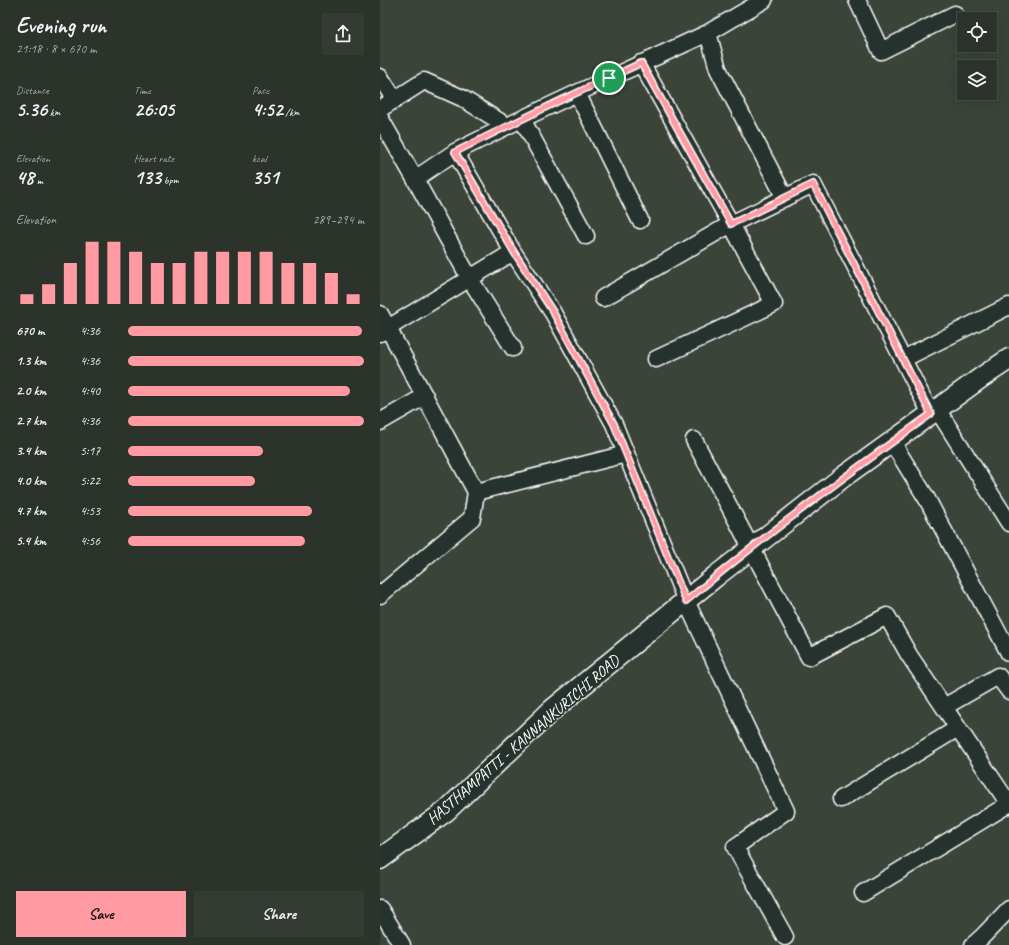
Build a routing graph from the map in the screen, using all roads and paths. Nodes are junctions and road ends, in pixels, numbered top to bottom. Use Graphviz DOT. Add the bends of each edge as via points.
graph roads {
  1 [pos="764,0"];
  2 [pos="857,0"];
  3 [pos="955,14"];
  4 [pos="708,33"];
  5 [pos="641,63"];
  6 [pos="380,77"];
  7 [pos="577,93"];
  8 [pos="395,100"];
  9 [pos="380,109"];
  10 [pos="380,118"];
  11 [pos="514,123"];
  12 [pos="455,152"];
  13 [pos="415,179"];
  14 [pos="785,198"];
  15 [pos="640,220"];
  16 [pos="731,224"];
  17 [pos="586,236"];
  18 [pos="514,252"];
  19 [pos="470,279"];
  20 [pos="603,298"];
  21 [pos="1009,306"];
  22 [pos="380,314"];
  23 [pos="384,331"];
  24 [pos="513,348"];
  25 [pos="656,359"];
  26 [pos="903,359"];
  27 [pos="1009,359"];
  28 [pos="425,396"];
  29 [pos="934,411"];
  30 [pos="380,422"];
  31 [pos="694,440"];
  32 [pos="892,442"];
  33 [pos="626,454"];
  34 [pos="476,492"];
  35 [pos="1009,524"];
  36 [pos="752,548"];
  37 [pos="380,595"];
  38 [pos="686,601"];
  39 [pos="1009,653"];
  40 [pos="1009,691"];
  41 [pos="944,707"];
  42 [pos="958,728"];
  43 [pos="841,799"];
  44 [pos="1009,804"];
  45 [pos="380,859"];
  46 [pos="863,892"];
  47 [pos="380,909"];
  48 [pos="1009,909"];
  49 [pos="784,937"];
  50 [pos="981,942"];
  51 [pos="402,945"];
  1 -- 4 [label="street"];
  2 -- 3 [label="street" via="881,51"];
  4 -- 5 [label="street"];
  4 -- 14 [label="street" via="718,69"];
  5 -- 7 [label="street"];
  5 -- 16 [label="street"];
  6 -- 8 [label="street"];
  7 -- 11 [label="street"];
  7 -- 15 [label="street"];
  8 -- 9 [label="street"];
  8 -- 11 [label="street" via="424,81"];
  10 -- 13 [label="street"];
  11 -- 12 [label="street"];
  11 -- 17 [label="street"];
  12 -- 13 [label="street"];
  12 -- 18 [label="street"];
  13 -- 19 [label="street"];
  14 -- 16 [label="street"];
  14 -- 26 [label="street" via="813,184"];
  16 -- 20 [label="street"];
  16 -- 25 [label="street" via="774,304"];
  18 -- 19 [label="street"];
  18 -- 33 [label="street" via="553,312 614,424"];
  19 -- 23 [label="street"];
  19 -- 24 [label="street"];
  21 -- 26 [label="street"];
  22 -- 23 [label="street"];
  23 -- 28 [label="street"];
  26 -- 29 [label="street"];
  27 -- 29 [label="main road, HASTHAMPATTI - KANNANKURICHI ROAD"];
  28 -- 30 [label="street"];
  28 -- 34 [label="street"];
  29 -- 32 [label="main road, HASTHAMPATTI - KANNANKURICHI ROAD"];
  29 -- 35 [label="street"];
  31 -- 36 [label="street"];
  32 -- 36 [label="main road, HASTHAMPATTI - KANNANKURICHI ROAD"];
  32 -- 39 [label="street" via="927,499"];
  33 -- 34 [label="street"];
  33 -- 38 [label="street"];
  34 -- 37 [label="street" via="472,518"];
  36 -- 38 [label="main road, HASTHAMPATTI - KANNANKURICHI ROAD"];
  36 -- 41 [label="street" via="809,657 887,616 909,655"];
  38 -- 45 [label="main road, HASTHAMPATTI - KANNANKURICHI ROAD" via="552,710 446,811"];
  38 -- 49 [label="street" via="786,811 735,847"];
  40 -- 41 [label="street" via="998,676"];
  41 -- 42 [label="street"];
  42 -- 43 [label="street"];
  42 -- 44 [label="street"];
  44 -- 46 [label="street"];
  47 -- 51 [label="street"];
  48 -- 50 [label="street"];
}
